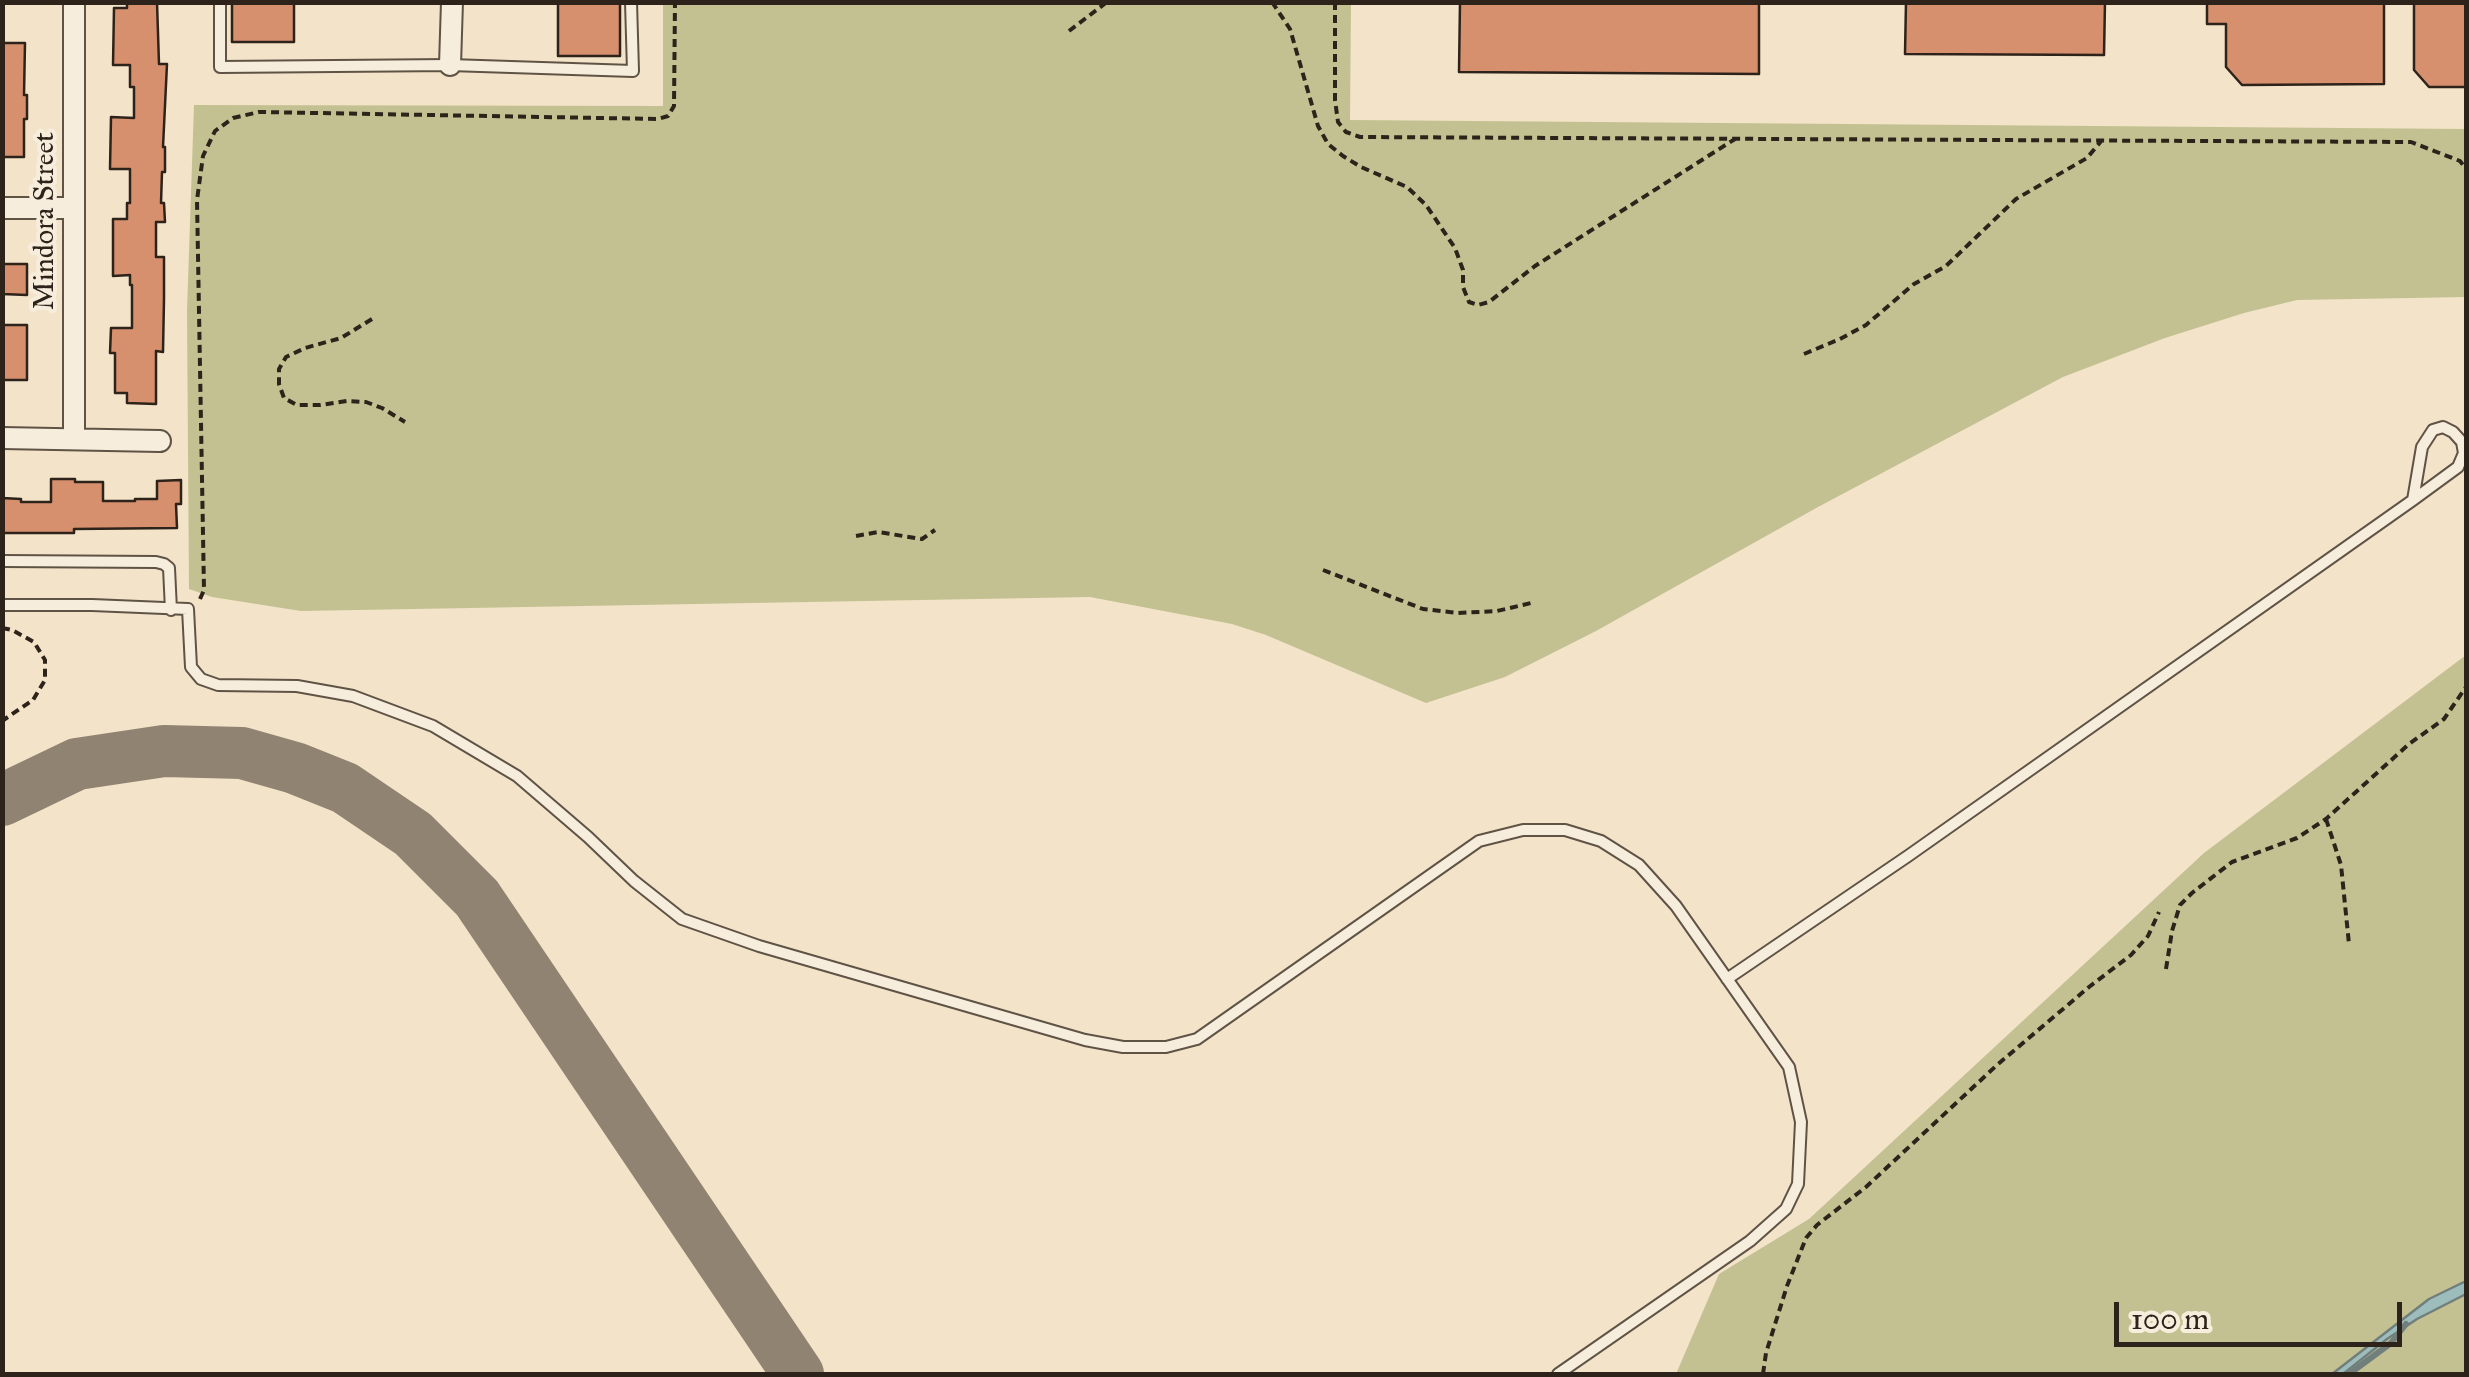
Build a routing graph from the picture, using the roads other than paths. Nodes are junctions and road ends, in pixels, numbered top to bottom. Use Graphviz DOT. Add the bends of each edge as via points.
graph roads {
  1 [pos="74,2"];
  2 [pos="220,2"];
  3 [pos="452,2"];
  4 [pos="631,2"];
  5 [pos="450,65"];
  6 [pos="2,208"];
  7 [pos="74,208"];
  8 [pos="2,438"];
  9 [pos="74,438"];
  10 [pos="160,441"];
  11 [pos="2413,500"];
  12 [pos="2,561"];
  13 [pos="2,605"];
  14 [pos="171,610"];
  15 [pos="1727,979"];
  16 [pos="1558,1374"];
  1 -- 7 [label="street, Mindora Street"];
  2 -- 5 [label="lane" via="220,67"];
  3 -- 5 [label="street"];
  4 -- 5 [label="lane" via="632,71"];
  6 -- 7 [label="street"];
  7 -- 9 [label="street, Mindora Street"];
  8 -- 9 [label="street"];
  9 -- 10 [label="street"];
  11 -- 11 [label="lane" via="2458,468 2462,442 2443,427 2422,447"];
  11 -- 15 [label="lane"];
  12 -- 14 [label="lane" via="164,564"];
  13 -- 14 [label="lane"];
  14 -- 15 [label="lane" via="188,610 190,667 202,679 353,696 433,726 517,776 682,918 1086,1040 1166,1048 1196,1039 1479,841 1523,830 1565,830 1601,841 1639,865"];
  15 -- 16 [label="lane" via="1789,1067 1801,1122 1798,1184 1786,1209 1750,1241"];
}
